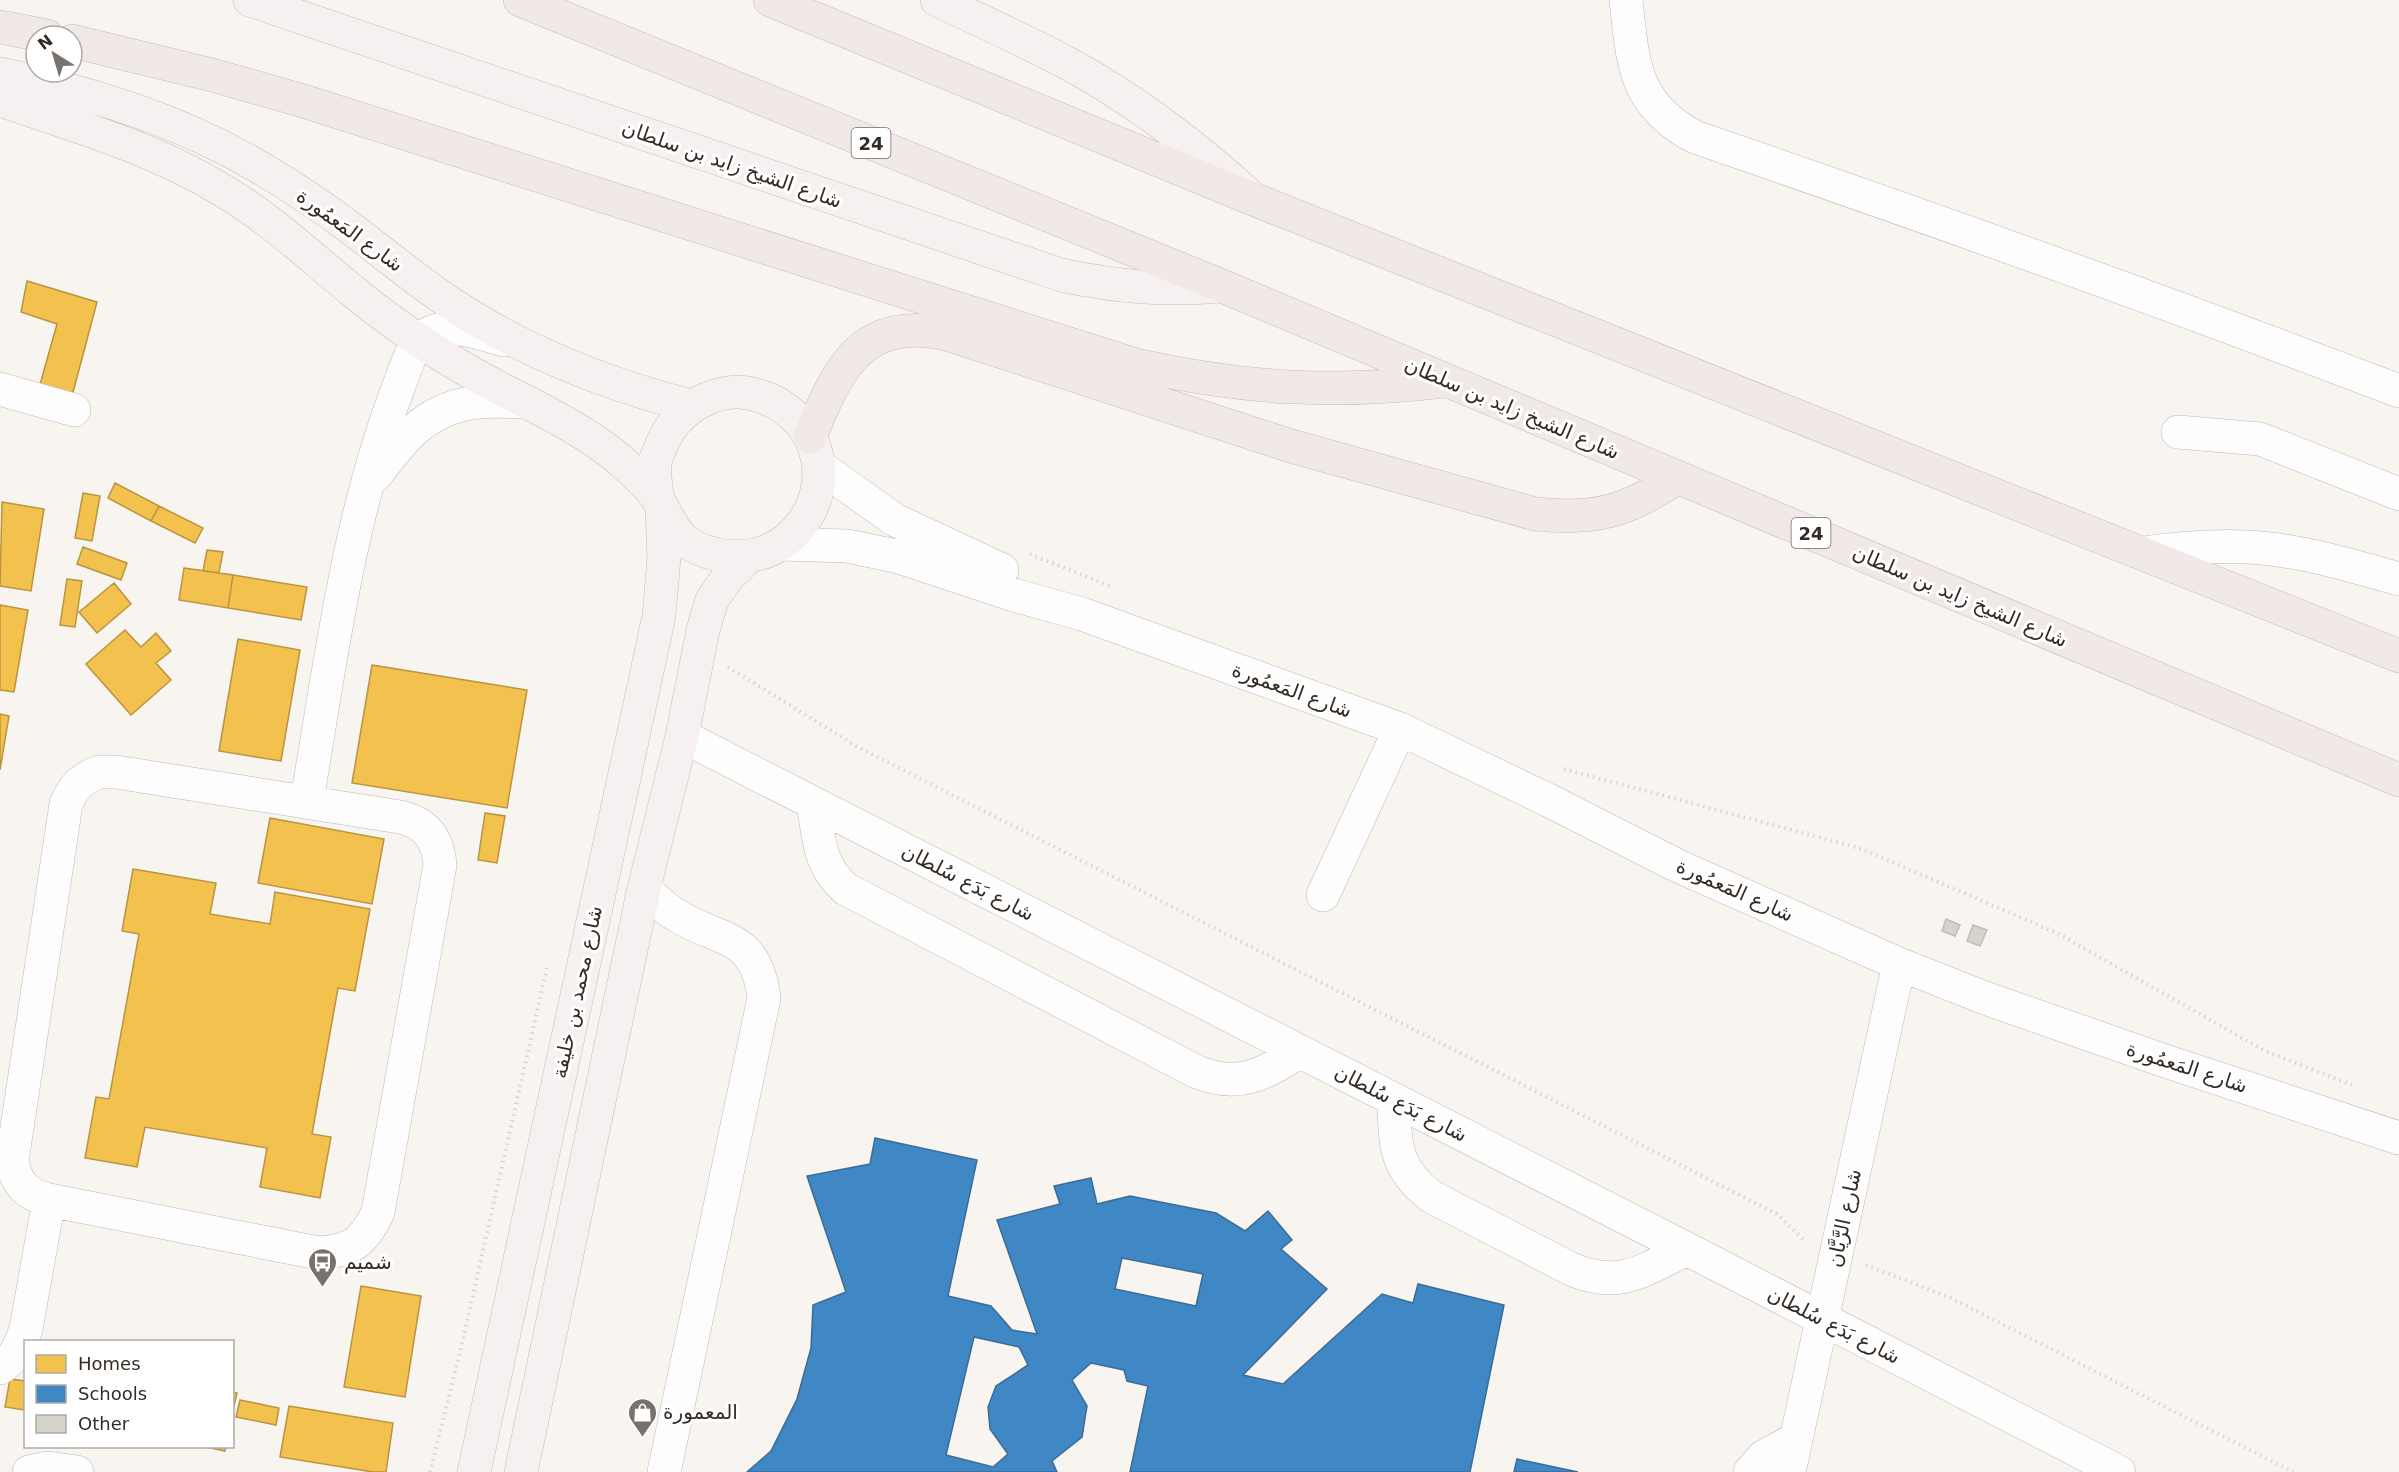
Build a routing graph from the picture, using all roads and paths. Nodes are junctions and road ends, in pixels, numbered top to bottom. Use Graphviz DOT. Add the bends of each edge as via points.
graph roads {
  1 [pos="250,0"];
  2 [pos="520,0"];
  3 [pos="770,0"];
  4 [pos="937,0"];
  5 [pos="1626,0"];
  6 [pos="0,27"];
  7 [pos="24,32"];
  8 [pos="84,44"];
  9 [pos="0,74"];
  10 [pos="0,100"];
  11 [pos="1253,199"];
  12 [pos="1222,286"];
  13 [pos="418,340"];
  14 [pos="522,345"];
  15 [pos="1447,381"];
  16 [pos="0,388"];
  17 [pos="2399,391"];
  18 [pos="527,402"];
  19 [pos="692,406"];
  20 [pos="74,410"];
  21 [pos="2178,432"];
  22 [pos="815,451"];
  23 [pos="1678,477"];
  24 [pos="363,494"];
  25 [pos="2399,494"];
  26 [pos="659,504"];
  27 [pos="782,544"];
  28 [pos="1024,552"];
  29 [pos="2144,553"];
  30 [pos="749,556"];
  31 [pos="2399,579"];
  32 [pos="1123,591"];
  33 [pos="1082,614"];
  34 [pos="2399,656"];
  35 [pos="720,662"];
  36 [pos="1400,729"];
  37 [pos="682,736"];
  38 [pos="1562,768"];
  39 [pos="2399,780"];
  40 [pos="307,800"];
  41 [pos="813,803"];
  42 [pos="644,888"];
  43 [pos="1323,895"];
  44 [pos="549,957"];
  45 [pos="1899,964"];
  46 [pos="1299,1052"];
  47 [pos="2354,1086"];
  48 [pos="1394,1100"];
  49 [pos="2399,1138"];
  50 [pos="49,1200"];
  51 [pos="1813,1248"];
  52 [pos="1687,1249"];
  53 [pos="1863,1263"];
  54 [pos="1822,1319"];
  55 [pos="0,1368"];
  56 [pos="1796,1439"];
  57 [pos="29,1472"];
  58 [pos="76,1472"];
  59 [pos="430,1472"];
  60 [pos="474,1472"];
  61 [pos="521,1472"];
  62 [pos="664,1472"];
  63 [pos="1750,1472"];
  64 [pos="1789,1472"];
  65 [pos="2119,1472"];
  66 [pos="2293,1472"];
  1 -- 12 [label="main road, شارع الشيخ زايد بن سلطان" via="1061,275 1143,288"];
  2 -- 12 [label="highway, شارع الشيخ زايد بن سلطان / 24"];
  3 -- 11 [label="highway"];
  4 -- 11 [label="main road" via="1070,64 1120,95 1184,140"];
  5 -- 17 [label="street" via="1638,80 1663,115 1695,137 1949,224"];
  6 -- 7 [label="highway"];
  8 -- 15 [label="highway" via="300,100 1136,365 1192,377 1298,389 1348,390"];
  9 -- 14 [label="main road, شارع المَعمُورة" via="103,99 156,118 257,166 353,230 440,296"];
  10 -- 13 [label="main road, شارع المَعمُورة" via="149,151 224,190 290,237 357,295"];
  11 -- 29 [label="highway"];
  12 -- 15 [label="highway, شارع الشيخ زايد بن سلطان / 24"];
  13 -- 14 [label="street" via="450,328"];
  13 -- 18 [label="main road, شارع المَعمُورة"];
  13 -- 24 [label="street" via="387,416"];
  14 -- 19 [label="main road, شارع المَعمُورة" via="611,383"];
  15 -- 23 [label="highway, شارع الشيخ زايد بن سلطان / 24"];
  16 -- 20 [label="street"];
  18 -- 24 [label="street" via="480,402 437,413 400,443"];
  18 -- 26 [label="main road, شارع المَعمُورة" via="599,443 629,468"];
  19 -- 22 [label="main road" via="712,396 735,392 758,395 797,418"];
  19 -- 26 [label="main road" via="667,430 655,462"];
  21 -- 25 [label="street" via="2260,439"];
  22 -- 23 [label="highway" via="826,396 854,353 879,337 912,329 950,335 1291,446 1534,514 1565,517 1625,508"];
  22 -- 27 [label="main road" via="819,484 815,502 807,518"];
  22 -- 33 [label="street, شارع المَعمُورة" via="895,520 998,567"];
  23 -- 39 [label="highway, شارع الشيخ زايد بن سلطان / 24"];
  24 -- 40 [label="street"];
  26 -- 30 [label="main road" via="683,538 714,555"];
  26 -- 60 [label="main road, شارع محمد بن خليفة" via="664,557 660,616"];
  27 -- 30 [label="main road"];
  27 -- 33 [label="street, شارع المَعمُورة" via="872,550"];
  28 -- 32 [label="path"];
  29 -- 31 [label="street" via="2213,546 2248,547 2337,561"];
  29 -- 34 [label="highway"];
  30 -- 37 [label="main road" via="712,600"];
  33 -- 36 [label="street, شارع المَعمُورة"];
  35 -- 51 [label="path" via="856,746 1777,1214"];
  36 -- 43 [label="street"];
  36 -- 45 [label="street, شارع المَعمُورة" via="1678,866"];
  37 -- 41 [label="street, شارع بَدَع سُلطان"];
  37 -- 42 [label="main road"];
  38 -- 47 [label="path" via="1859,848 2057,933 2265,1051"];
  40 -- 50 [label="street" via="116,772 99,772 84,778 73,789 66,804 12,1161 22,1188"];
  40 -- 50 [label="street" via="414,820 434,838 439,851 438,876 378,1212 369,1230 356,1244 338,1252 318,1253"];
  41 -- 46 [label="street, شارع بَدَع سُلطان"];
  41 -- 46 [label="street" via="823,860 828,872 846,889 1197,1072 1241,1080 1257,1076"];
  42 -- 61 [label="main road"];
  42 -- 62 [label="street" via="676,915 740,946 762,979 764,998"];
  44 -- 59 [label="path"];
  45 -- 49 [label="street, شارع المَعمُورة" via="2154,1058"];
  45 -- 54 [label="street, شارع الرَّيَّان"];
  46 -- 48 [label="street, شارع بَدَع سُلطان"];
  48 -- 52 [label="street, شارع بَدَع سُلطان"];
  48 -- 52 [label="street" via="1396,1147 1408,1176 1419,1188 1571,1269 1607,1280 1626,1277"];
  50 -- 55 [label="street" via="26,1329 19,1349"];
  52 -- 54 [label="street, شارع بَدَع سُلطان"];
  53 -- 66 [label="path" via="1951,1298"];
  54 -- 56 [label="street, شارع الرَّيَّان"];
  54 -- 65 [label="street, شارع بَدَع سُلطان"];
  56 -- 63 [label="street" via="1763,1457"];
  56 -- 64 [label="street, شارع الرَّيَّان"];
  57 -- 58 [label="street" via="48,1468"];
}
